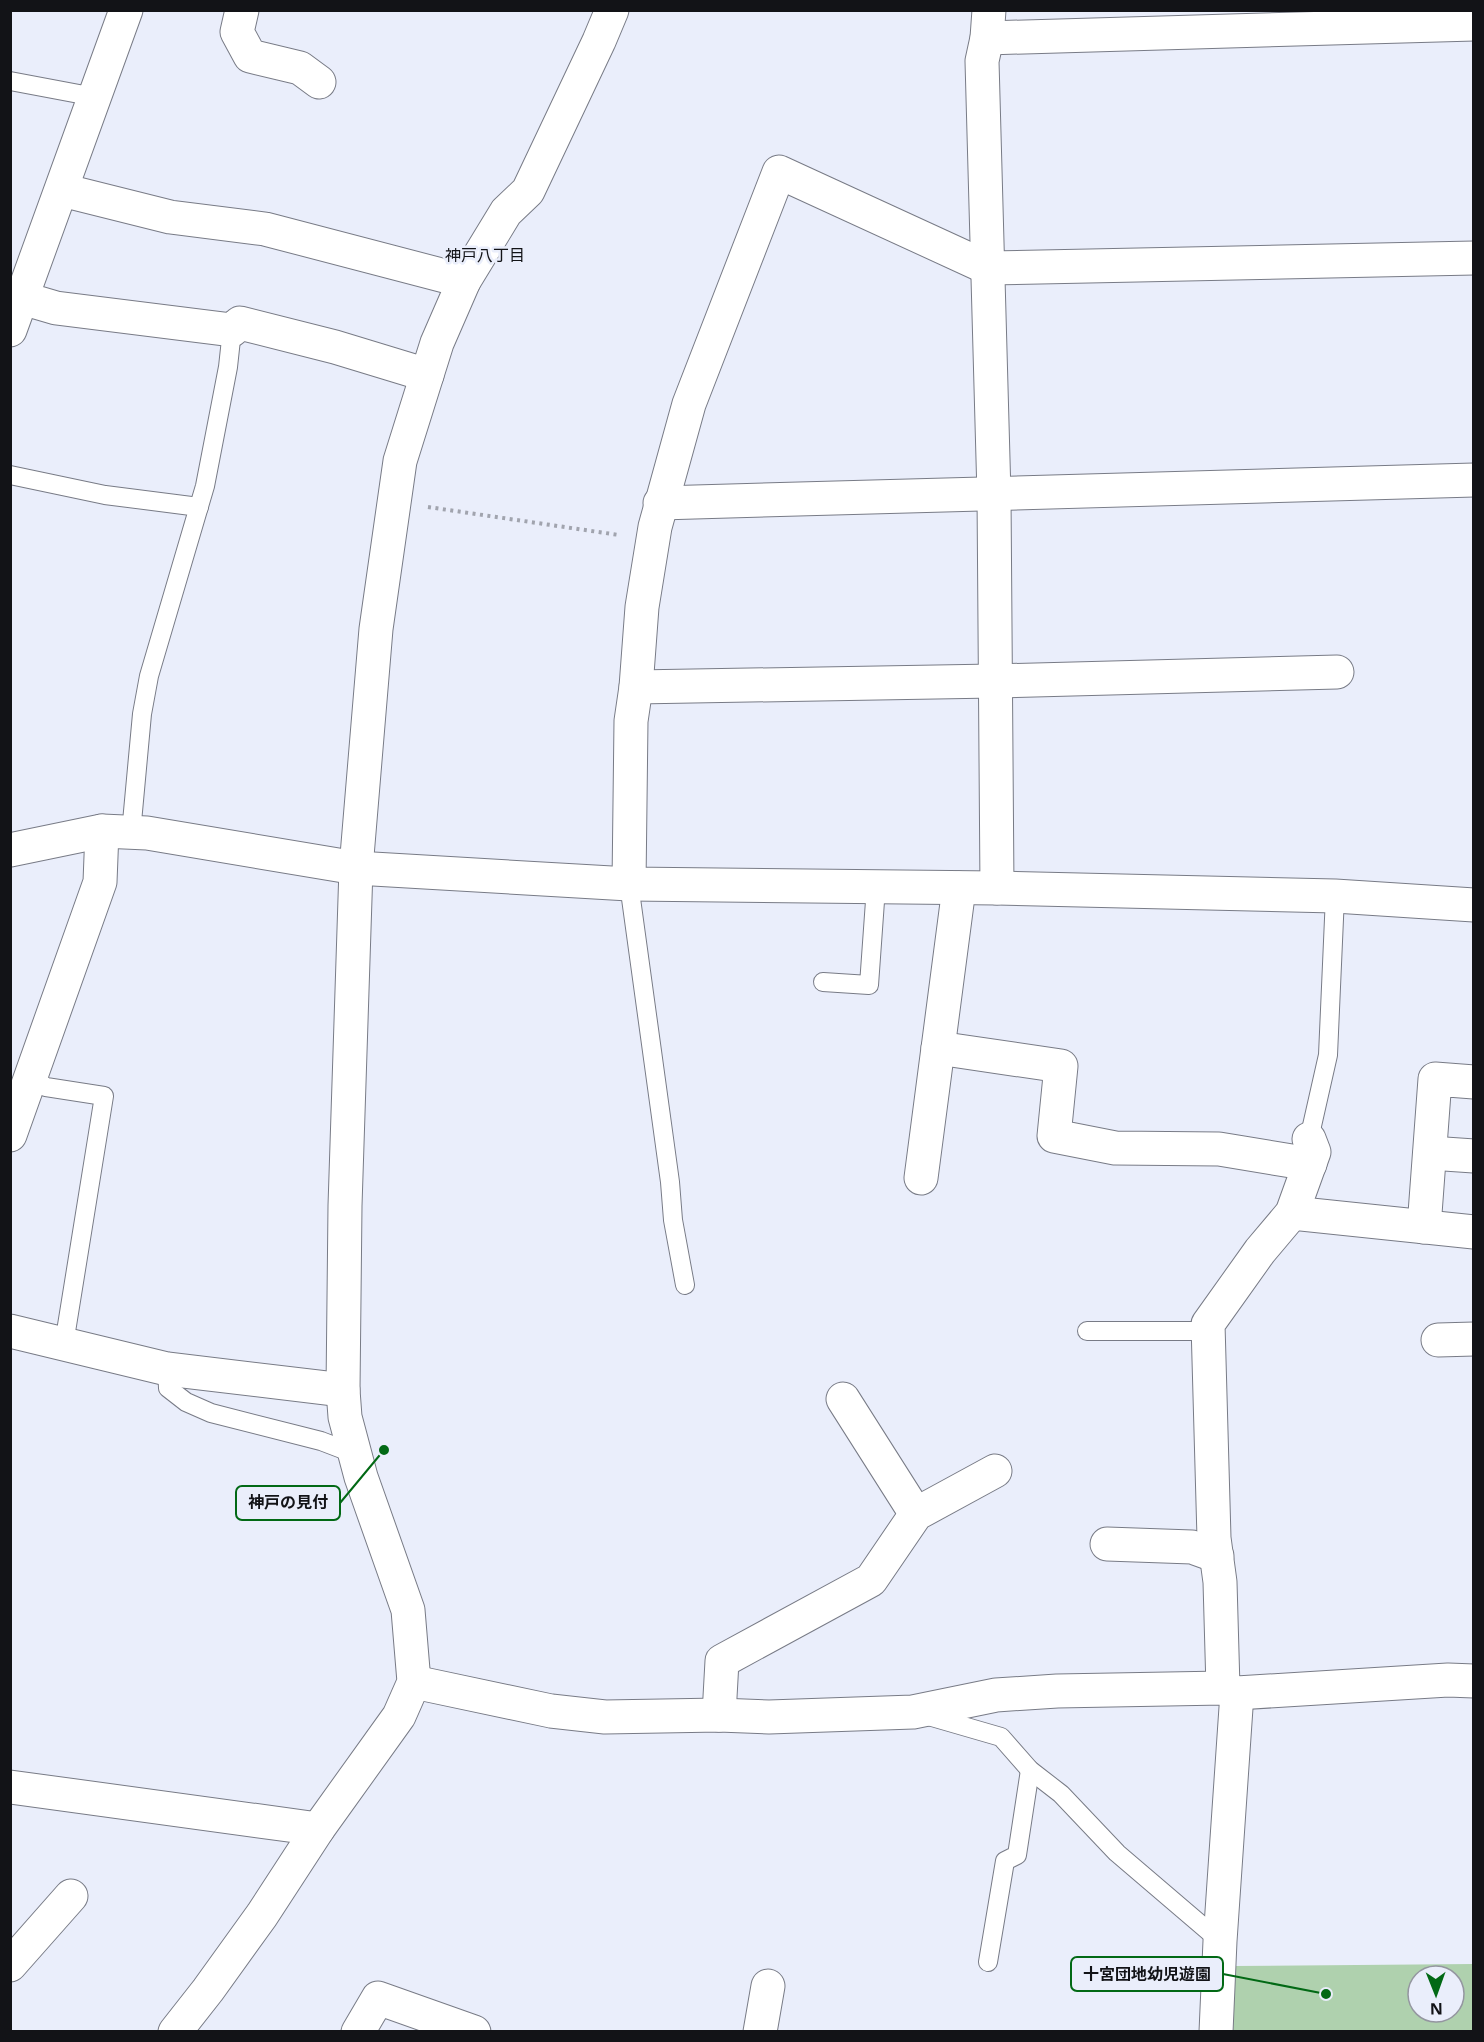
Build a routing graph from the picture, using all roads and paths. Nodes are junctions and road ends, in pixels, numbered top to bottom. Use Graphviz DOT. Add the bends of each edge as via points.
graph roads {
  1 [pos="126,10"];
  2 [pos="242,10"];
  3 [pos="612,10"];
  4 [pos="1265,20"];
  5 [pos="988,24"];
  6 [pos="1473,24"];
  7 [pos="10,81"];
  8 [pos="319,82"];
  9 [pos="95,97"];
  10 [pos="62,190"];
  11 [pos="1473,258"];
  12 [pos="988,268"];
  13 [pos="464,281"];
  14 [pos="15,312"];
  15 [pos="232,330"];
  16 [pos="427,375"];
  17 [pos="10,475"];
  18 [pos="1473,480"];
  19 [pos="994,495"];
  20 [pos="394,501"];
  21 [pos="660,503"];
  22 [pos="199,507"];
  23 [pos="653,540"];
  24 [pos="1337,672"];
  25 [pos="994,681"];
  26 [pos="636,687"];
  27 [pos="117,832"];
  28 [pos="10,850"];
  29 [pos="356,868"];
  30 [pos="629,884"];
  31 [pos="876,887"];
  32 [pos="959,888"];
  33 [pos="997,888"];
  34 [pos="1335,896"];
  35 [pos="1473,905"];
  36 [pos="822,982"];
  37 [pos="938,1048"];
  38 [pos="30,1077"];
  39 [pos="1473,1082"];
  40 [pos="10,1135"];
  41 [pos="1309,1151"];
  42 [pos="1430,1153"];
  43 [pos="1473,1156"];
  44 [pos="921,1178"];
  45 [pos="1292,1213"];
  46 [pos="1424,1227"];
  47 [pos="1473,1232"];
  48 [pos="685,1285"];
  49 [pos="10,1331"];
  50 [pos="1087,1331"];
  51 [pos="1208,1331"];
  52 [pos="1473,1339"];
  53 [pos="1438,1340"];
  54 [pos="64,1344"];
  55 [pos="167,1369"];
  56 [pos="343,1390"];
  57 [pos="843,1399"];
  58 [pos="355,1454"];
  59 [pos="995,1471"];
  60 [pos="916,1514"];
  61 [pos="1107,1544"];
  62 [pos="1216,1556"];
  63 [pos="1473,1681"];
  64 [pos="414,1682"];
  65 [pos="1230,1691"];
  66 [pos="914,1712"];
  67 [pos="719,1715"];
  68 [pos="1030,1770"];
  69 [pos="10,1787"];
  70 [pos="318,1829"];
  71 [pos="71,1896"];
  72 [pos="1220,1941"];
  73 [pos="988,1962"];
  74 [pos="10,1965"];
  75 [pos="768,1986"];
  76 [pos="175,2031"];
  77 [pos="358,2031"];
  78 [pos="474,2031"];
  79 [pos="760,2031"];
  80 [pos="1216,2031"];
  1 -- 9 [label="street"];
  2 -- 8 [label="street" via="237,32 250,56 300,68"];
  3 -- 13 [label="street" via="528,191 506,212"];
  4 -- 5 [label="street"];
  4 -- 6 [label="street"];
  5 -- 12 [label="street" via="982,61"];
  7 -- 9 [label="lane"];
  9 -- 10 [label="street"];
  10 -- 13 [label="street" via="170,217 265,229"];
  10 -- 14 [label="street"];
  11 -- 12 [label="street"];
  12 -- 19 [label="street"];
  12 -- 21 [label="street" via="779,172 689,404"];
  13 -- 16 [label="street"];
  14 -- 15 [label="street" via="56,308"];
  15 -- 16 [label="street" via="240,323"];
  15 -- 22 [label="lane"];
  16 -- 20 [label="street" via="400,461"];
  17 -- 22 [label="lane" via="105,495"];
  18 -- 19 [label="street"];
  19 -- 21 [label="street"];
  19 -- 25 [label="street"];
  20 -- 23 [label="path"];
  20 -- 29 [label="street" via="376,629"];
  21 -- 23 [label="street"];
  22 -- 27 [label="lane" via="148,676"];
  23 -- 26 [label="street" via="642,607"];
  24 -- 25 [label="street"];
  25 -- 26 [label="street"];
  25 -- 33 [label="street"];
  26 -- 30 [label="street" via="631,722"];
  27 -- 28 [label="street"];
  27 -- 29 [label="street" via="147,833"];
  27 -- 38 [label="street"];
  29 -- 30 [label="street"];
  29 -- 56 [label="street"];
  30 -- 31 [label="street"];
  30 -- 48 [label="lane"];
  31 -- 32 [label="street"];
  31 -- 36 [label="lane" via="869,985"];
  32 -- 33 [label="street"];
  32 -- 37 [label="street"];
  33 -- 34 [label="street"];
  34 -- 35 [label="street"];
  34 -- 41 [label="lane" via="1328,1055"];
  37 -- 41 [label="street" via="1060,1066 1054,1136 1115,1148"];
  37 -- 44 [label="street"];
  38 -- 40 [label="street"];
  38 -- 54 [label="lane" via="46,1087 104,1096"];
  39 -- 42 [label="street" via="1435,1079"];
  41 -- 45 [label="street"];
  42 -- 43 [label="street"];
  42 -- 46 [label="street"];
  45 -- 46 [label="street"];
  45 -- 51 [label="street" via="1208,1324"];
  46 -- 47 [label="street"];
  49 -- 54 [label="street"];
  50 -- 51 [label="lane"];
  51 -- 62 [label="street"];
  52 -- 53 [label="street"];
  54 -- 55 [label="street"];
  55 -- 56 [label="street"];
  55 -- 58 [label="lane" via="168,1388 186,1402 211,1413 321,1441"];
  56 -- 58 [label="street" via="345,1417"];
  57 -- 60 [label="street"];
  58 -- 64 [label="street" via="408,1610"];
  59 -- 60 [label="street"];
  60 -- 67 [label="street" via="871,1580 722,1661"];
  61 -- 62 [label="street" via="1192,1547"];
  62 -- 65 [label="street"];
  63 -- 65 [label="street"];
  64 -- 67 [label="street" via="605,1717"];
  64 -- 70 [label="street" via="399,1716"];
  65 -- 66 [label="street" via="996,1695"];
  65 -- 72 [label="street"];
  66 -- 67 [label="street"];
  66 -- 68 [label="lane" via="1001,1737"];
  68 -- 72 [label="lane" via="1061,1794 1117,1853"];
  68 -- 73 [label="lane" via="1017,1855 1005,1861"];
  69 -- 70 [label="street"];
  70 -- 76 [label="street" via="262,1915"];
  71 -- 74 [label="street"];
  72 -- 80 [label="street"];
  75 -- 79 [label="street"];
  77 -- 78 [label="street" via="378,1998"];
}
